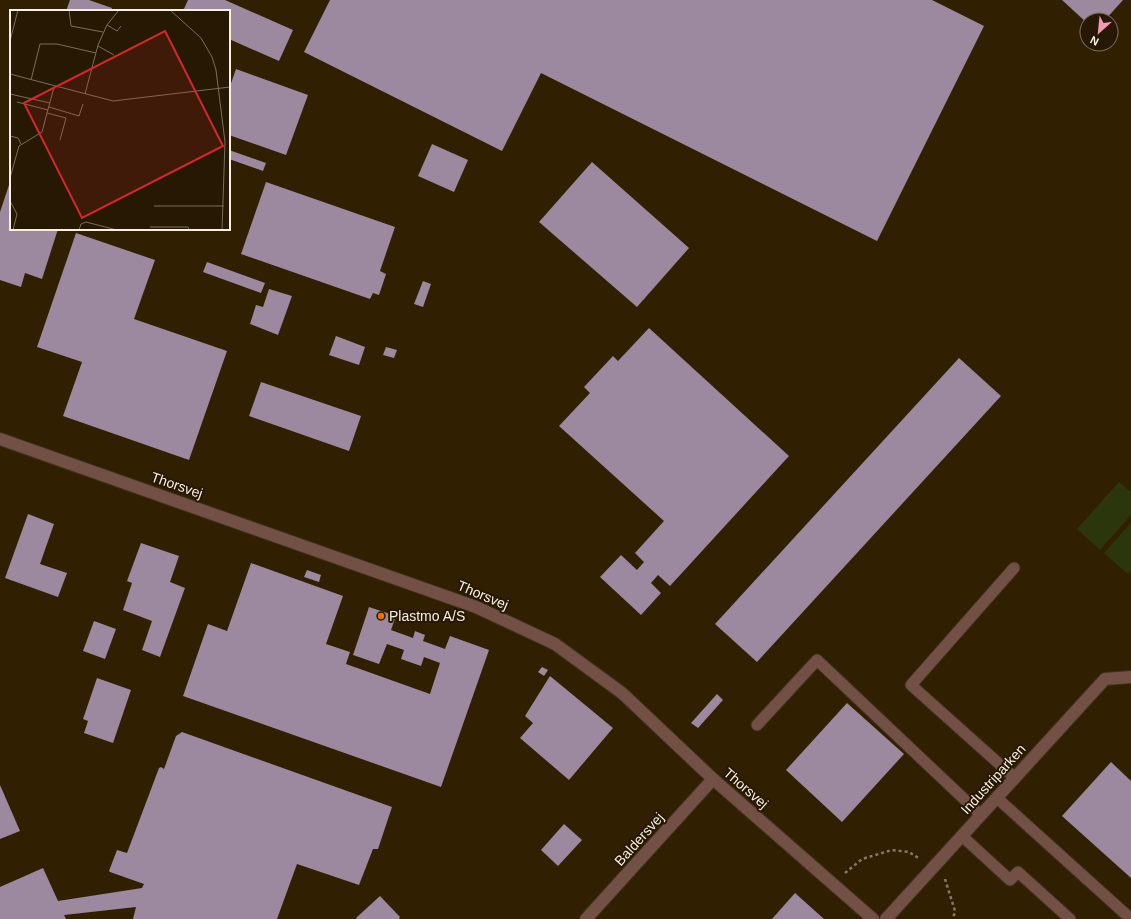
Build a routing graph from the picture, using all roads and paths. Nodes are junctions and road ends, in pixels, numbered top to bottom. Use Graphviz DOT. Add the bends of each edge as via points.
graph roads {
  1 [pos="0,439"];
  2 [pos="1014,568"];
  3 [pos="1131,677"];
  4 [pos="756,725"];
  5 [pos="1015,778"];
  6 [pos="713,779"];
  7 [pos="997,798"];
  8 [pos="981,815"];
  9 [pos="962,836"];
  10 [pos="933,867"];
  11 [pos="833,884"];
  12 [pos="586,919"];
  13 [pos="873,919"];
  14 [pos="886,919"];
  15 [pos="953,919"];
  16 [pos="1070,919"];
  17 [pos="1131,919"];
  1 -- 6 [label="street, Thorsvej" via="476,607 555,644 622,693"];
  2 -- 5 [label="lane" via="911,685"];
  3 -- 5 [label="street, Industriparken" via="1105,679"];
  4 -- 8 [label="lane" via="817,660"];
  5 -- 7 [label="street, Industriparken"];
  6 -- 11 [label="street, Thorsvej"];
  6 -- 12 [label="street, Baldersvej"];
  7 -- 8 [label="street, Industriparken"];
  7 -- 17 [label="lane"];
  8 -- 9 [label="street, Industriparken"];
  9 -- 10 [label="street, Industriparken"];
  9 -- 16 [label="lane" via="1010,880 1018,872"];
  10 -- 11 [label="path" via="909,852 892,850 862,859"];
  10 -- 14 [label="street, Industriparken"];
  10 -- 15 [label="path" via="944,876 955,911"];
  11 -- 13 [label="street, Thorsvej"];
}
